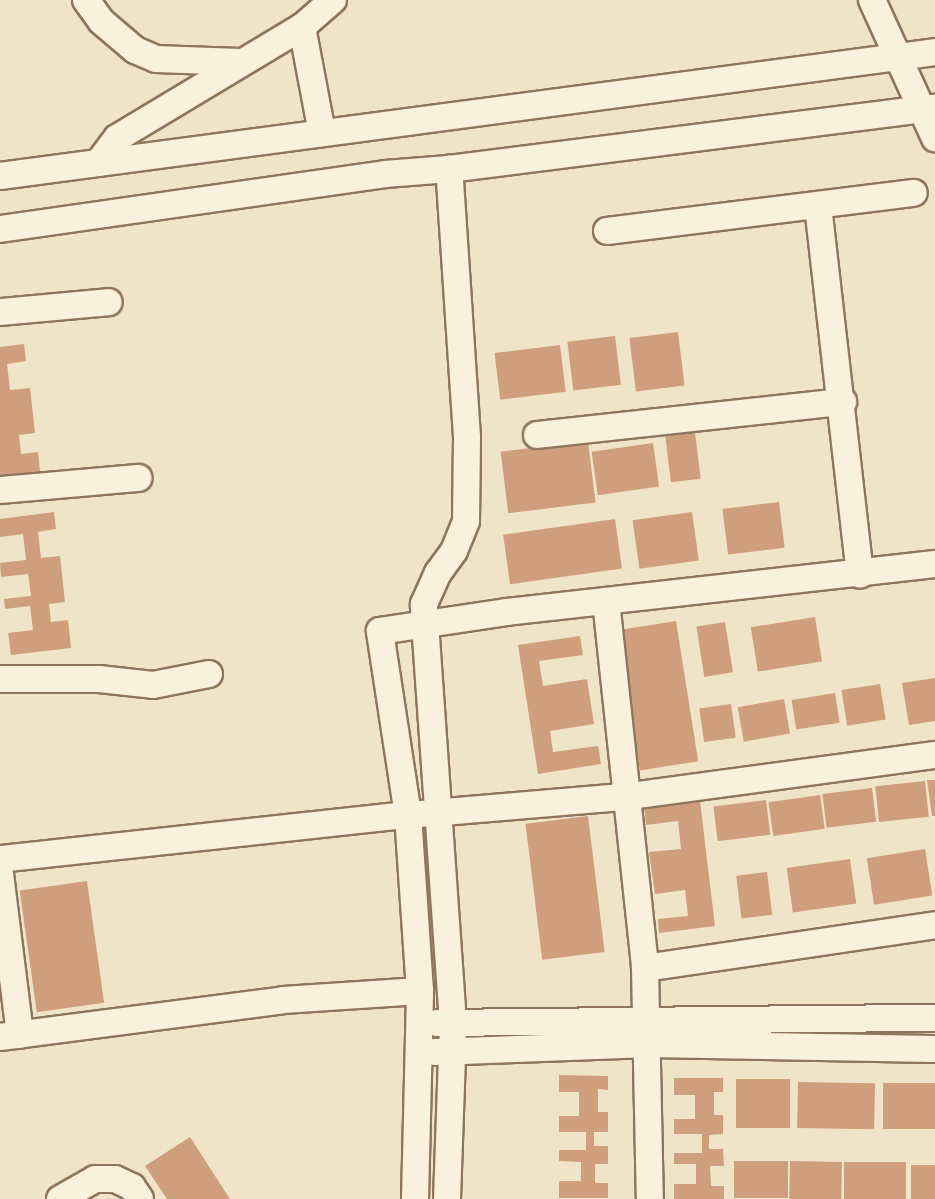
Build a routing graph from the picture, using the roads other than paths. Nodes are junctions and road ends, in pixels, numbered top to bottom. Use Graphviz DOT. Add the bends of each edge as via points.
graph roads {
  1 [pos="86,0"];
  2 [pos="333,0"];
  3 [pos="872,0"];
  4 [pos="302,27"];
  5 [pos="935,52"];
  6 [pos="897,57"];
  7 [pos="240,62"];
  8 [pos="929,109"];
  9 [pos="322,133"];
  10 [pos="935,138"];
  11 [pos="98,163"];
  12 [pos="449,169"];
  13 [pos="0,176"];
  14 [pos="914,193"];
  15 [pos="818,206"];
  16 [pos="0,229"];
  17 [pos="607,231"];
  18 [pos="109,302"];
  19 [pos="0,312"];
  20 [pos="843,402"];
  21 [pos="537,435"];
  22 [pos="138,478"];
  23 [pos="0,490"];
  24 [pos="935,564"];
  25 [pos="860,575"];
  26 [pos="606,602"];
  27 [pos="425,624"];
  28 [pos="209,674"];
  29 [pos="0,678"];
  30 [pos="935,755"];
  31 [pos="624,797"];
  32 [pos="441,812"];
  33 [pos="408,815"];
  34 [pos="0,859"];
  35 [pos="0,874"];
  36 [pos="935,925"];
  37 [pos="645,968"];
  38 [pos="420,991"];
  39 [pos="646,1018"];
  40 [pos="935,1018"];
  41 [pos="420,1022"];
  42 [pos="453,1023"];
  43 [pos="10,1036"];
  44 [pos="650,1044"];
  45 [pos="935,1049"];
  46 [pos="420,1051"];
  47 [pos="452,1052"];
  48 [pos="60,1199"];
  49 [pos="140,1199"];
  50 [pos="415,1199"];
  51 [pos="447,1199"];
  52 [pos="650,1199"];
  1 -- 7 [label="street" via="101,21 126,43 156,59"];
  2 -- 4 [label="street"];
  3 -- 6 [label="street"];
  4 -- 7 [label="street"];
  4 -- 9 [label="street"];
  5 -- 6 [label="street"];
  6 -- 8 [label="street"];
  6 -- 9 [label="street"];
  7 -- 11 [label="street" via="117,138"];
  8 -- 10 [label="street"];
  8 -- 12 [label="street"];
  9 -- 11 [label="street"];
  11 -- 13 [label="street"];
  12 -- 16 [label="street" via="385,174"];
  12 -- 27 [label="street" via="467,437 466,520 454,551 438,573 424,604"];
  14 -- 15 [label="street"];
  15 -- 17 [label="street"];
  15 -- 20 [label="street"];
  18 -- 19 [label="street"];
  20 -- 21 [label="street"];
  20 -- 25 [label="street"];
  22 -- 23 [label="street"];
  24 -- 25 [label="street"];
  25 -- 26 [label="street"];
  26 -- 27 [label="street"];
  26 -- 31 [label="street"];
  27 -- 32 [label="street"];
  27 -- 33 [label="street" via="380,631"];
  28 -- 29 [label="street" via="153,685 99,679"];
  30 -- 31 [label="street"];
  31 -- 32 [label="street"];
  31 -- 37 [label="street"];
  32 -- 33 [label="street"];
  32 -- 42 [label="street"];
  33 -- 34 [label="street"];
  33 -- 38 [label="street"];
  35 -- 43 [label="street"];
  36 -- 37 [label="street"];
  37 -- 39 [label="street"];
  38 -- 41 [label="street"];
  38 -- 43 [label="street" via="283,1000"];
  39 -- 40 [label="street"];
  39 -- 42 [label="street"];
  39 -- 44 [label="street"];
  41 -- 42 [label="street"];
  41 -- 46 [label="street"];
  42 -- 47 [label="street"];
  44 -- 45 [label="street"];
  44 -- 47 [label="street"];
  44 -- 52 [label="street"];
  46 -- 47 [label="street"];
  46 -- 50 [label="street"];
  47 -- 51 [label="street"];
  48 -- 49 [label="street" via="95,1179 116,1179 132,1187"];
}
